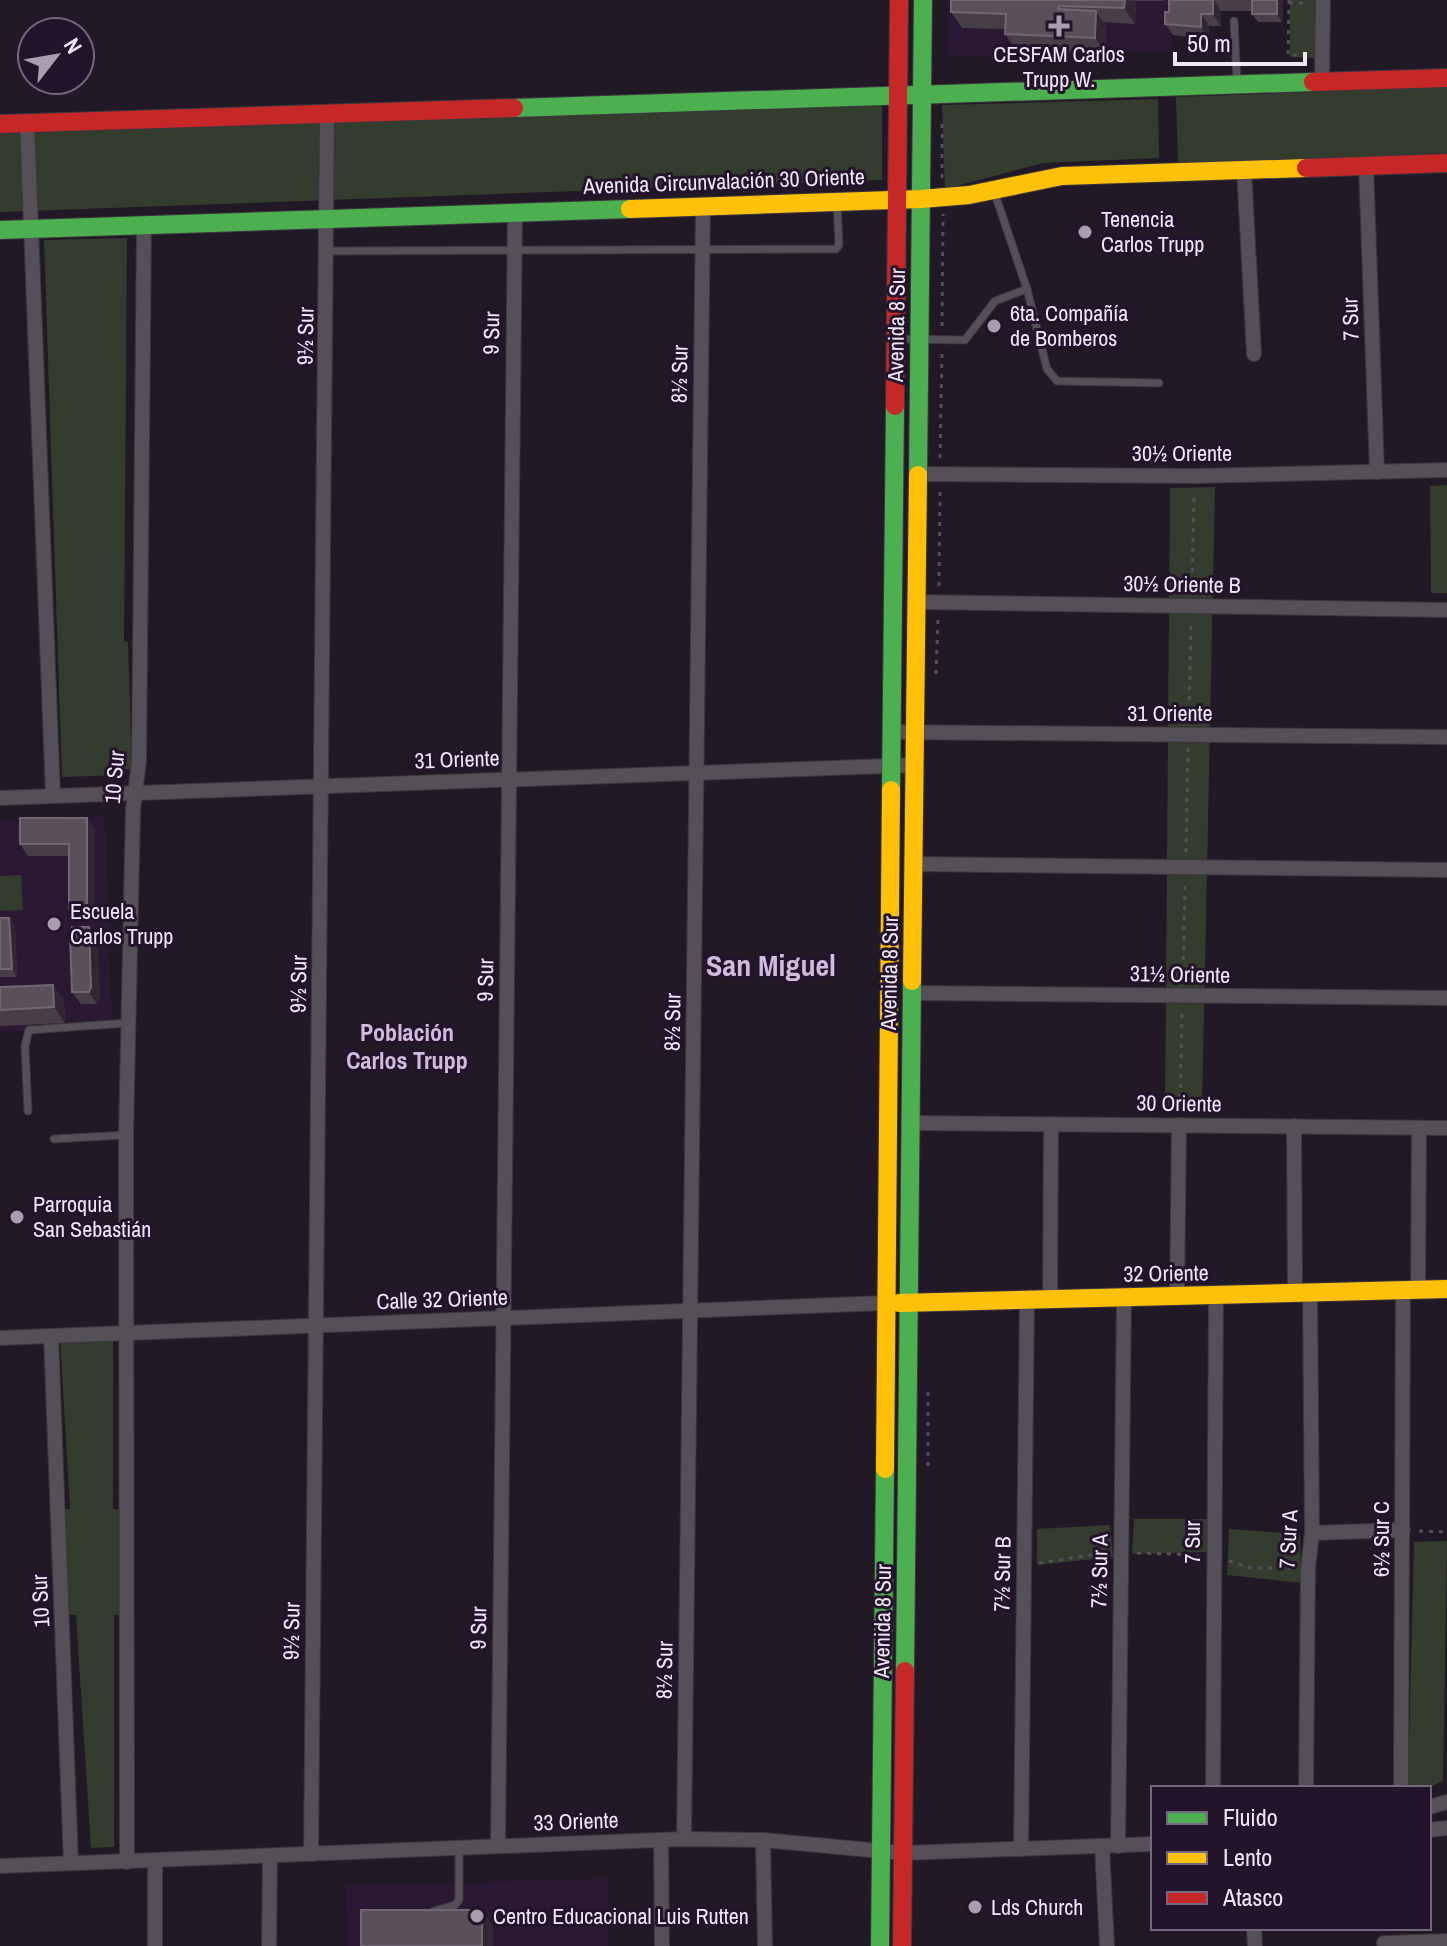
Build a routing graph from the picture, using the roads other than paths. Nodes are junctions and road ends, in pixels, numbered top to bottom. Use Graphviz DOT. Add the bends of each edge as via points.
graph roads {
  1 [pos="899,0"];
  2 [pos="923,0"];
  3 [pos="1323,0"];
  4 [pos="1234,21"];
  5 [pos="1447,78"];
  6 [pos="1322,82"];
  7 [pos="1237,85"];
  8 [pos="897,94"];
  9 [pos="923,94"];
  10 [pos="327,114"];
  11 [pos="27,123"];
  12 [pos="0,124"];
  13 [pos="1447,163"];
  14 [pos="1366,165"];
  15 [pos="1244,170"];
  16 [pos="993,189"];
  17 [pos="898,199"];
  18 [pos="921,199"];
  19 [pos="837,201"];
  20 [pos="703,206"];
  21 [pos="515,212"];
  22 [pos="328,218"];
  23 [pos="144,225"];
  24 [pos="31,229"];
  25 [pos="0,230"];
  26 [pos="703,247"];
  27 [pos="514,249"];
  28 [pos="328,251"];
  29 [pos="1027,289"];
  30 [pos="897,339"];
  31 [pos="919,339"];
  32 [pos="1254,354"];
  33 [pos="1159,383"];
  34 [pos="1447,470"];
  35 [pos="1377,472"];
  36 [pos="918,474"];
  37 [pos="917,602"];
  38 [pos="1447,610"];
  39 [pos="893,732"];
  40 [pos="915,733"];
  41 [pos="1447,737"];
  42 [pos="892,765"];
  43 [pos="915,765"];
  44 [pos="696,772"];
  45 [pos="509,779"];
  46 [pos="322,786"];
  47 [pos="135,793"];
  48 [pos="53,796"];
  49 [pos="0,798"];
  50 [pos="914,864"];
  51 [pos="1447,870"];
  52 [pos="913,993"];
  53 [pos="1447,998"];
  54 [pos="128,1023"];
  55 [pos="28,1111"];
  56 [pos="911,1123"];
  57 [pos="1051,1124"];
  58 [pos="1179,1125"];
  59 [pos="1294,1126"];
  60 [pos="1419,1128"];
  61 [pos="1447,1128"];
  62 [pos="126,1135"];
  63 [pos="54,1139"];
  64 [pos="1447,1289"];
  65 [pos="1410,1290"];
  66 [pos="1303,1293"];
  67 [pos="1216,1295"];
  68 [pos="1177,1297"];
  69 [pos="1124,1298"];
  70 [pos="1027,1300"];
  71 [pos="1050,1300"];
  72 [pos="885,1303"];
  73 [pos="909,1303"];
  74 [pos="690,1311"];
  75 [pos="503,1318"];
  76 [pos="317,1326"];
  77 [pos="129,1334"];
  78 [pos="51,1336"];
  79 [pos="0,1338"];
  80 [pos="1403,1530"];
  81 [pos="1312,1533"];
  82 [pos="1213,1786"];
  83 [pos="1306,1786"];
  84 [pos="1401,1786"];
  85 [pos="684,1839"];
  86 [pos="661,1840"];
  87 [pos="763,1840"];
  88 [pos="1151,1844"];
  89 [pos="498,1845"];
  90 [pos="1102,1846"];
  91 [pos="1118,1846"];
  92 [pos="459,1847"];
  93 [pos="1021,1849"];
  94 [pos="880,1853"];
  95 [pos="903,1853"];
  96 [pos="311,1854"];
  97 [pos="270,1856"];
  98 [pos="155,1861"];
  99 [pos="127,1862"];
  100 [pos="71,1863"];
  101 [pos="0,1866"];
  102 [pos="427,1912"];
  103 [pos="1384,1939"];
  104 [pos="1447,1941"];
  105 [pos="155,1946"];
  106 [pos="269,1946"];
  107 [pos="662,1946"];
  108 [pos="765,1946"];
  109 [pos="880,1946"];
  110 [pos="902,1946"];
  111 [pos="1107,1946"];
  1 -- 8 [label="street, Avenida 8 Sur"];
  2 -- 9 [label="street, Avenida 8 Sur"];
  3 -- 6 [label="street"];
  4 -- 7 [label="lane"];
  5 -- 6 [label="street"];
  6 -- 7 [label="street"];
  7 -- 9 [label="street"];
  8 -- 9 [label="street"];
  8 -- 10 [label="street"];
  8 -- 17 [label="street, Avenida 8 Sur"];
  9 -- 18 [label="street, Avenida 8 Sur"];
  10 -- 11 [label="street"];
  10 -- 22 [label="street, 9½ Sur"];
  11 -- 12 [label="street"];
  11 -- 24 [label="street"];
  13 -- 14 [label="street, Avenida Circunvalación 30 Oriente"];
  14 -- 15 [label="street, Avenida Circunvalación 30 Oriente"];
  14 -- 35 [label="street, 7 Sur"];
  15 -- 16 [label="street, Avenida Circunvalación 30 Oriente" via="1062,176"];
  15 -- 32 [label="street"];
  16 -- 18 [label="street, Avenida Circunvalación 30 Oriente"];
  16 -- 29 [label="lane"];
  17 -- 18 [label="street, Avenida Circunvalación 30 Oriente"];
  17 -- 19 [label="street, Avenida Circunvalación 30 Oriente"];
  17 -- 30 [label="street, Avenida 8 Sur"];
  18 -- 31 [label="street, Avenida 8 Sur"];
  19 -- 20 [label="street, Avenida Circunvalación 30 Oriente"];
  19 -- 26 [label="lane" via="836,249"];
  20 -- 21 [label="street, Avenida Circunvalación 30 Oriente"];
  20 -- 26 [label="street, 8½ Sur"];
  21 -- 22 [label="street, Avenida Circunvalación 30 Oriente"];
  21 -- 27 [label="street, 9 Sur"];
  22 -- 23 [label="street, Avenida Circunvalación 30 Oriente"];
  22 -- 28 [label="street, 9½ Sur"];
  23 -- 24 [label="street, Avenida Circunvalación 30 Oriente"];
  23 -- 47 [label="street, 10 Sur"];
  24 -- 25 [label="street, Avenida Circunvalación 30 Oriente"];
  24 -- 48 [label="street"];
  26 -- 27 [label="lane"];
  26 -- 44 [label="street, 8½ Sur"];
  27 -- 28 [label="lane"];
  27 -- 45 [label="street, 9 Sur"];
  28 -- 46 [label="street, 9½ Sur"];
  29 -- 31 [label="lane" via="995,301 968,339"];
  29 -- 33 [label="lane" via="1047,369 1057,381"];
  30 -- 31 [label="lane"];
  30 -- 39 [label="street, Avenida 8 Sur"];
  31 -- 36 [label="street, Avenida 8 Sur"];
  34 -- 35 [label="street, 30½ Oriente"];
  35 -- 36 [label="street, 30½ Oriente"];
  36 -- 37 [label="street, Avenida 8 Sur"];
  37 -- 38 [label="street, 30½ Oriente B"];
  37 -- 40 [label="street, Avenida 8 Sur"];
  39 -- 40 [label="street, 31 Oriente"];
  39 -- 42 [label="street, Avenida 8 Sur"];
  40 -- 41 [label="street, 31 Oriente"];
  40 -- 43 [label="street, Avenida 8 Sur"];
  42 -- 43 [label="street, 31 Oriente"];
  42 -- 44 [label="street, 31 Oriente"];
  42 -- 72 [label="street, Avenida 8 Sur"];
  43 -- 50 [label="street, Avenida 8 Sur"];
  44 -- 45 [label="street, 31 Oriente"];
  44 -- 74 [label="street, 8½ Sur"];
  45 -- 46 [label="street, 31 Oriente"];
  45 -- 75 [label="street, 9 Sur"];
  46 -- 47 [label="street, 31 Oriente"];
  46 -- 76 [label="street, 9½ Sur"];
  47 -- 48 [label="street, 31 Oriente"];
  47 -- 54 [label="street, 10 Sur"];
  48 -- 49 [label="street, 31 Oriente"];
  50 -- 51 [label="street"];
  50 -- 52 [label="street, Avenida 8 Sur"];
  52 -- 53 [label="street, 31½ Oriente"];
  52 -- 56 [label="street, Avenida 8 Sur"];
  54 -- 55 [label="lane" via="29,1030"];
  54 -- 62 [label="street, 10 Sur"];
  56 -- 57 [label="street, 30 Oriente"];
  56 -- 73 [label="street, Avenida 8 Sur"];
  57 -- 58 [label="street, 30 Oriente"];
  57 -- 71 [label="street"];
  58 -- 59 [label="street, 30 Oriente"];
  58 -- 68 [label="street"];
  59 -- 60 [label="street, 30 Oriente"];
  59 -- 66 [label="street, 7 Sur A"];
  60 -- 61 [label="street, 30 Oriente"];
  60 -- 65 [label="street, 6½ Sur C"];
  62 -- 63 [label="lane"];
  62 -- 77 [label="street, 10 Sur"];
  64 -- 65 [label="street, 32 Oriente"];
  65 -- 66 [label="street, 32 Oriente"];
  65 -- 80 [label="street, 6½ Sur C"];
  66 -- 67 [label="street, 32 Oriente"];
  66 -- 81 [label="street, 7 Sur A"];
  67 -- 68 [label="street, 32 Oriente"];
  67 -- 82 [label="street, 7 Sur"];
  68 -- 69 [label="street, 32 Oriente"];
  69 -- 71 [label="street, 32 Oriente"];
  69 -- 91 [label="street, 7½ Sur A"];
  70 -- 71 [label="street, 32 Oriente"];
  70 -- 73 [label="street, 32 Oriente"];
  70 -- 93 [label="street, 7½ Sur B"];
  72 -- 73 [label="street, 32 Oriente"];
  72 -- 74 [label="street, Calle 32 Oriente"];
  72 -- 94 [label="street, Avenida 8 Sur"];
  73 -- 95 [label="street, Avenida 8 Sur"];
  74 -- 75 [label="street, Calle 32 Oriente"];
  74 -- 85 [label="street, 8½ Sur"];
  75 -- 76 [label="street, Calle 32 Oriente"];
  75 -- 89 [label="street, 9 Sur"];
  76 -- 77 [label="street, Calle 32 Oriente"];
  76 -- 96 [label="street, 9½ Sur"];
  77 -- 78 [label="street, Calle 32 Oriente"];
  77 -- 99 [label="street, 10 Sur"];
  78 -- 79 [label="street, Calle 32 Oriente"];
  78 -- 100 [label="street, 10 Sur"];
  80 -- 81 [label="street"];
  80 -- 84 [label="street, 6½ Sur C"];
  81 -- 83 [label="street, 7 Sur A"];
  85 -- 86 [label="street, 33 Oriente"];
  85 -- 87 [label="street, 33 Oriente"];
  86 -- 89 [label="street, 33 Oriente"];
  86 -- 107 [label="street"];
  87 -- 94 [label="street, 33 Oriente"];
  87 -- 108 [label="street"];
  88 -- 91 [label="street, 33 Oriente"];
  89 -- 92 [label="street, 33 Oriente"];
  90 -- 91 [label="street, 33 Oriente"];
  90 -- 93 [label="street, 33 Oriente"];
  90 -- 111 [label="street"];
  92 -- 96 [label="street, 33 Oriente"];
  92 -- 102 [label="lane" via="459,1900"];
  93 -- 95 [label="street, 33 Oriente"];
  94 -- 95 [label="street, 33 Oriente"];
  94 -- 109 [label="street, Avenida 8 Sur"];
  95 -- 110 [label="street, Avenida 8 Sur"];
  96 -- 97 [label="street, 33 Oriente"];
  97 -- 98 [label="street, 33 Oriente"];
  97 -- 106 [label="street"];
  98 -- 99 [label="street, 33 Oriente"];
  98 -- 105 [label="street"];
  99 -- 100 [label="street, 33 Oriente"];
  100 -- 101 [label="street, 33 Oriente"];
  103 -- 104 [label="street"];
}
